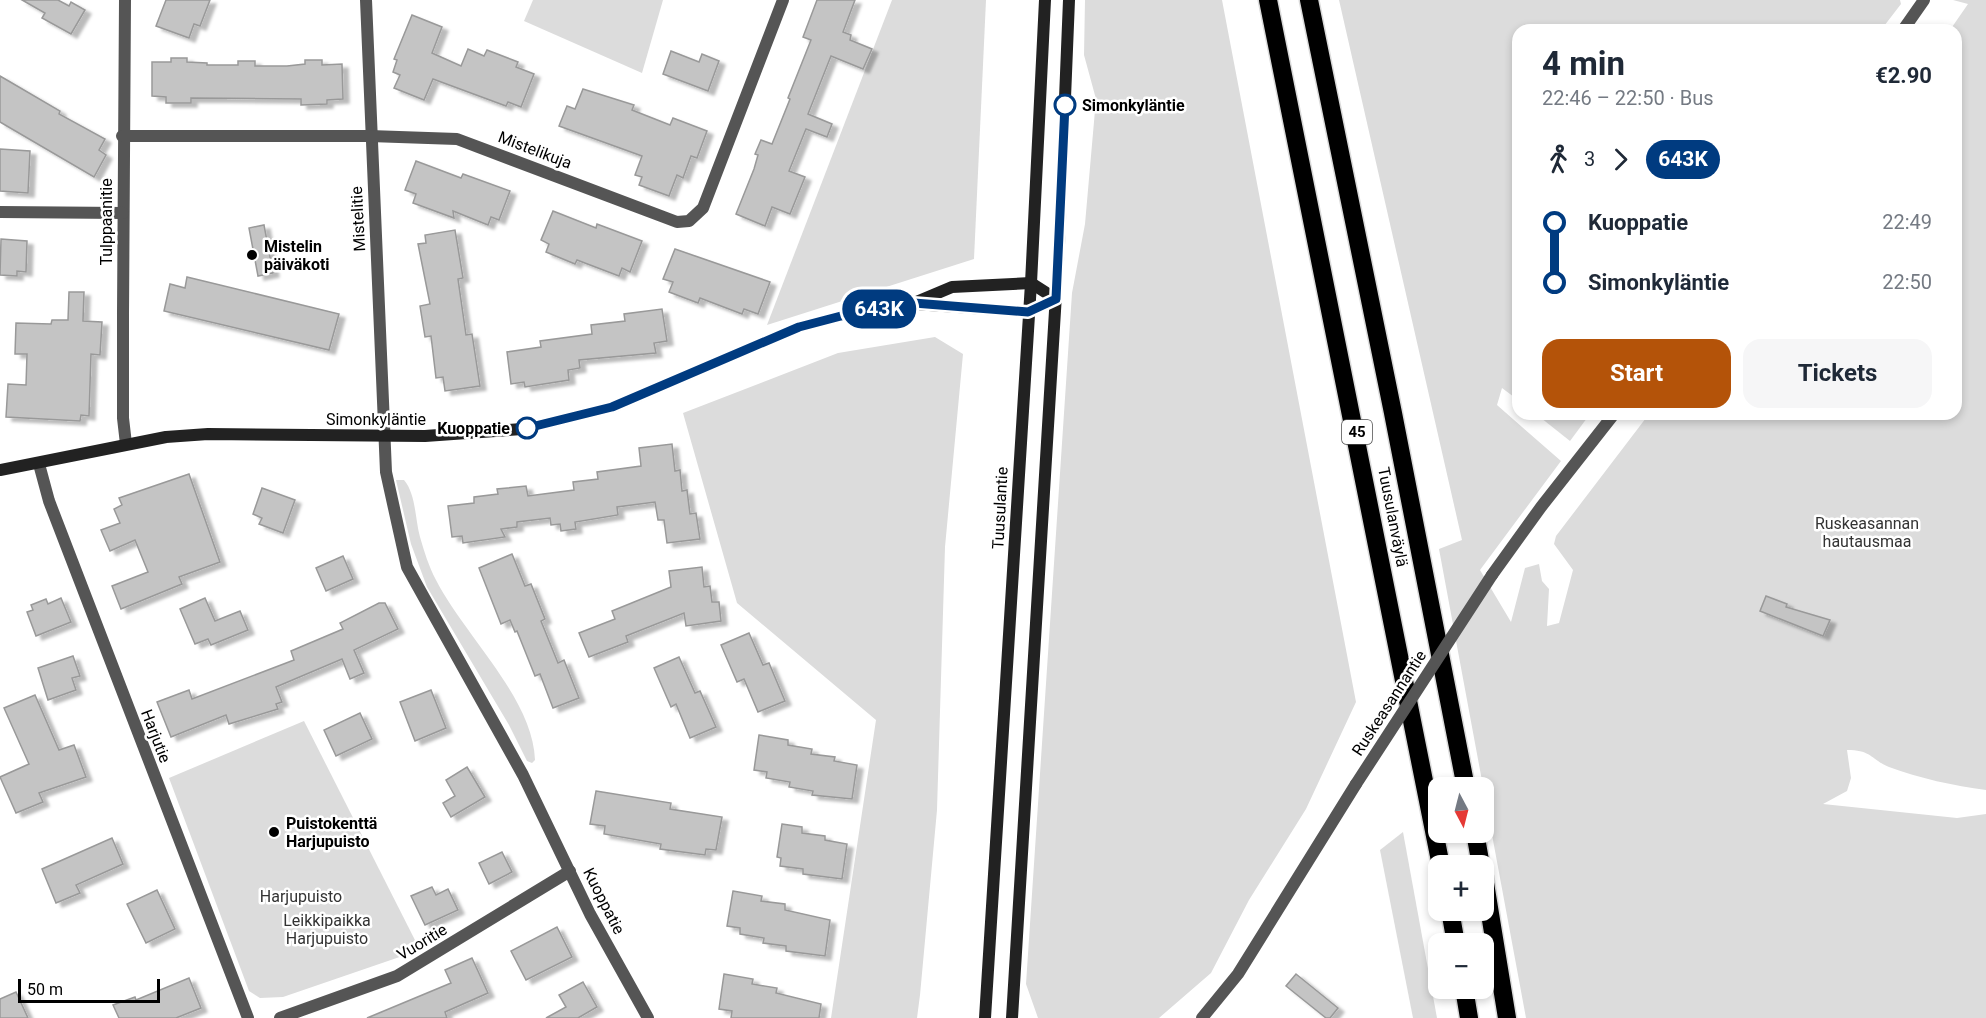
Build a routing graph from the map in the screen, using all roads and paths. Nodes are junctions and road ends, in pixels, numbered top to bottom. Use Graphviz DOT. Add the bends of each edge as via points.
graph roads {
  1 [pos="125,0"];
  2 [pos="366,0"];
  3 [pos="783,0"];
  4 [pos="1045,0"];
  5 [pos="1069,0"];
  6 [pos="1269,0"];
  7 [pos="1309,0"];
  8 [pos="1924,0"];
  9 [pos="1907,24"];
  10 [pos="122,136"];
  11 [pos="370,136"];
  12 [pos="0,212"];
  13 [pos="123,213"];
  14 [pos="1030,284"];
  15 [pos="1056,299"];
  16 [pos="914,303"];
  17 [pos="1028,312"];
  18 [pos="1609,420"];
  19 [pos="384,436"];
  20 [pos="126,444"];
  21 [pos="39,464"];
  22 [pos="0,470"];
  23 [pos="1464,777"];
  24 [pos="1439,855"];
  25 [pos="570,871"];
  26 [pos="1491,921"];
  27 [pos="1466,999"];
  28 [pos="248,1018"];
  29 [pos="280,1018"];
  30 [pos="648,1018"];
  31 [pos="985,1018"];
  32 [pos="1012,1018"];
  33 [pos="1202,1018"];
  34 [pos="1469,1018"];
  35 [pos="1507,1018"];
  1 -- 10 [label="street, Tulppaanitie"];
  2 -- 11 [label="street, Mistelitie"];
  3 -- 11 [label="street, Mistelikuja" via="703,208 690,220 677,222 457,139"];
  4 -- 14 [label="main road, Tuusulantie"];
  5 -- 15 [label="main road"];
  6 -- 24 [label="highway, Tuusulanväylä / 45"];
  7 -- 23 [label="highway, Tuusulanväylä / 45"];
  8 -- 9 [label="street"];
  10 -- 11 [label="street, Mistelikuja"];
  10 -- 13 [label="street, Tulppaanitie"];
  11 -- 19 [label="street, Mistelitie"];
  12 -- 13 [label="street"];
  13 -- 20 [label="street, Tulppaanitie"];
  14 -- 15 [label="main road"];
  14 -- 16 [label="main road, Simonkyläntie" via="951,287"];
  14 -- 17 [label="main road, Tuusulantie"];
  15 -- 17 [label="main road, Simonkyläntie"];
  15 -- 32 [label="main road"];
  16 -- 17 [label="main road, Simonkyläntie"];
  16 -- 19 [label="main road, Simonkyläntie" via="799,327 666,386 568,419 480,434"];
  17 -- 31 [label="main road, Tuusulantie"];
  18 -- 33 [label="street, Ruskeasannantie, bridge" via="1492,575 1238,974"];
  19 -- 20 [label="main road, Simonkyläntie" via="208,434"];
  19 -- 25 [label="street, Kuoppatie" via="386,472 407,567 523,775"];
  20 -- 21 [label="main road, Simonkyläntie"];
  21 -- 22 [label="main road, Simonkyläntie"];
  21 -- 28 [label="street, Harjutie" via="49,501"];
  25 -- 29 [label="street, Vuoritie" via="397,976"];
  25 -- 30 [label="street, Kuoppatie"];
  26 -- 35 [label="highway"];
  27 -- 34 [label="highway"];
}
